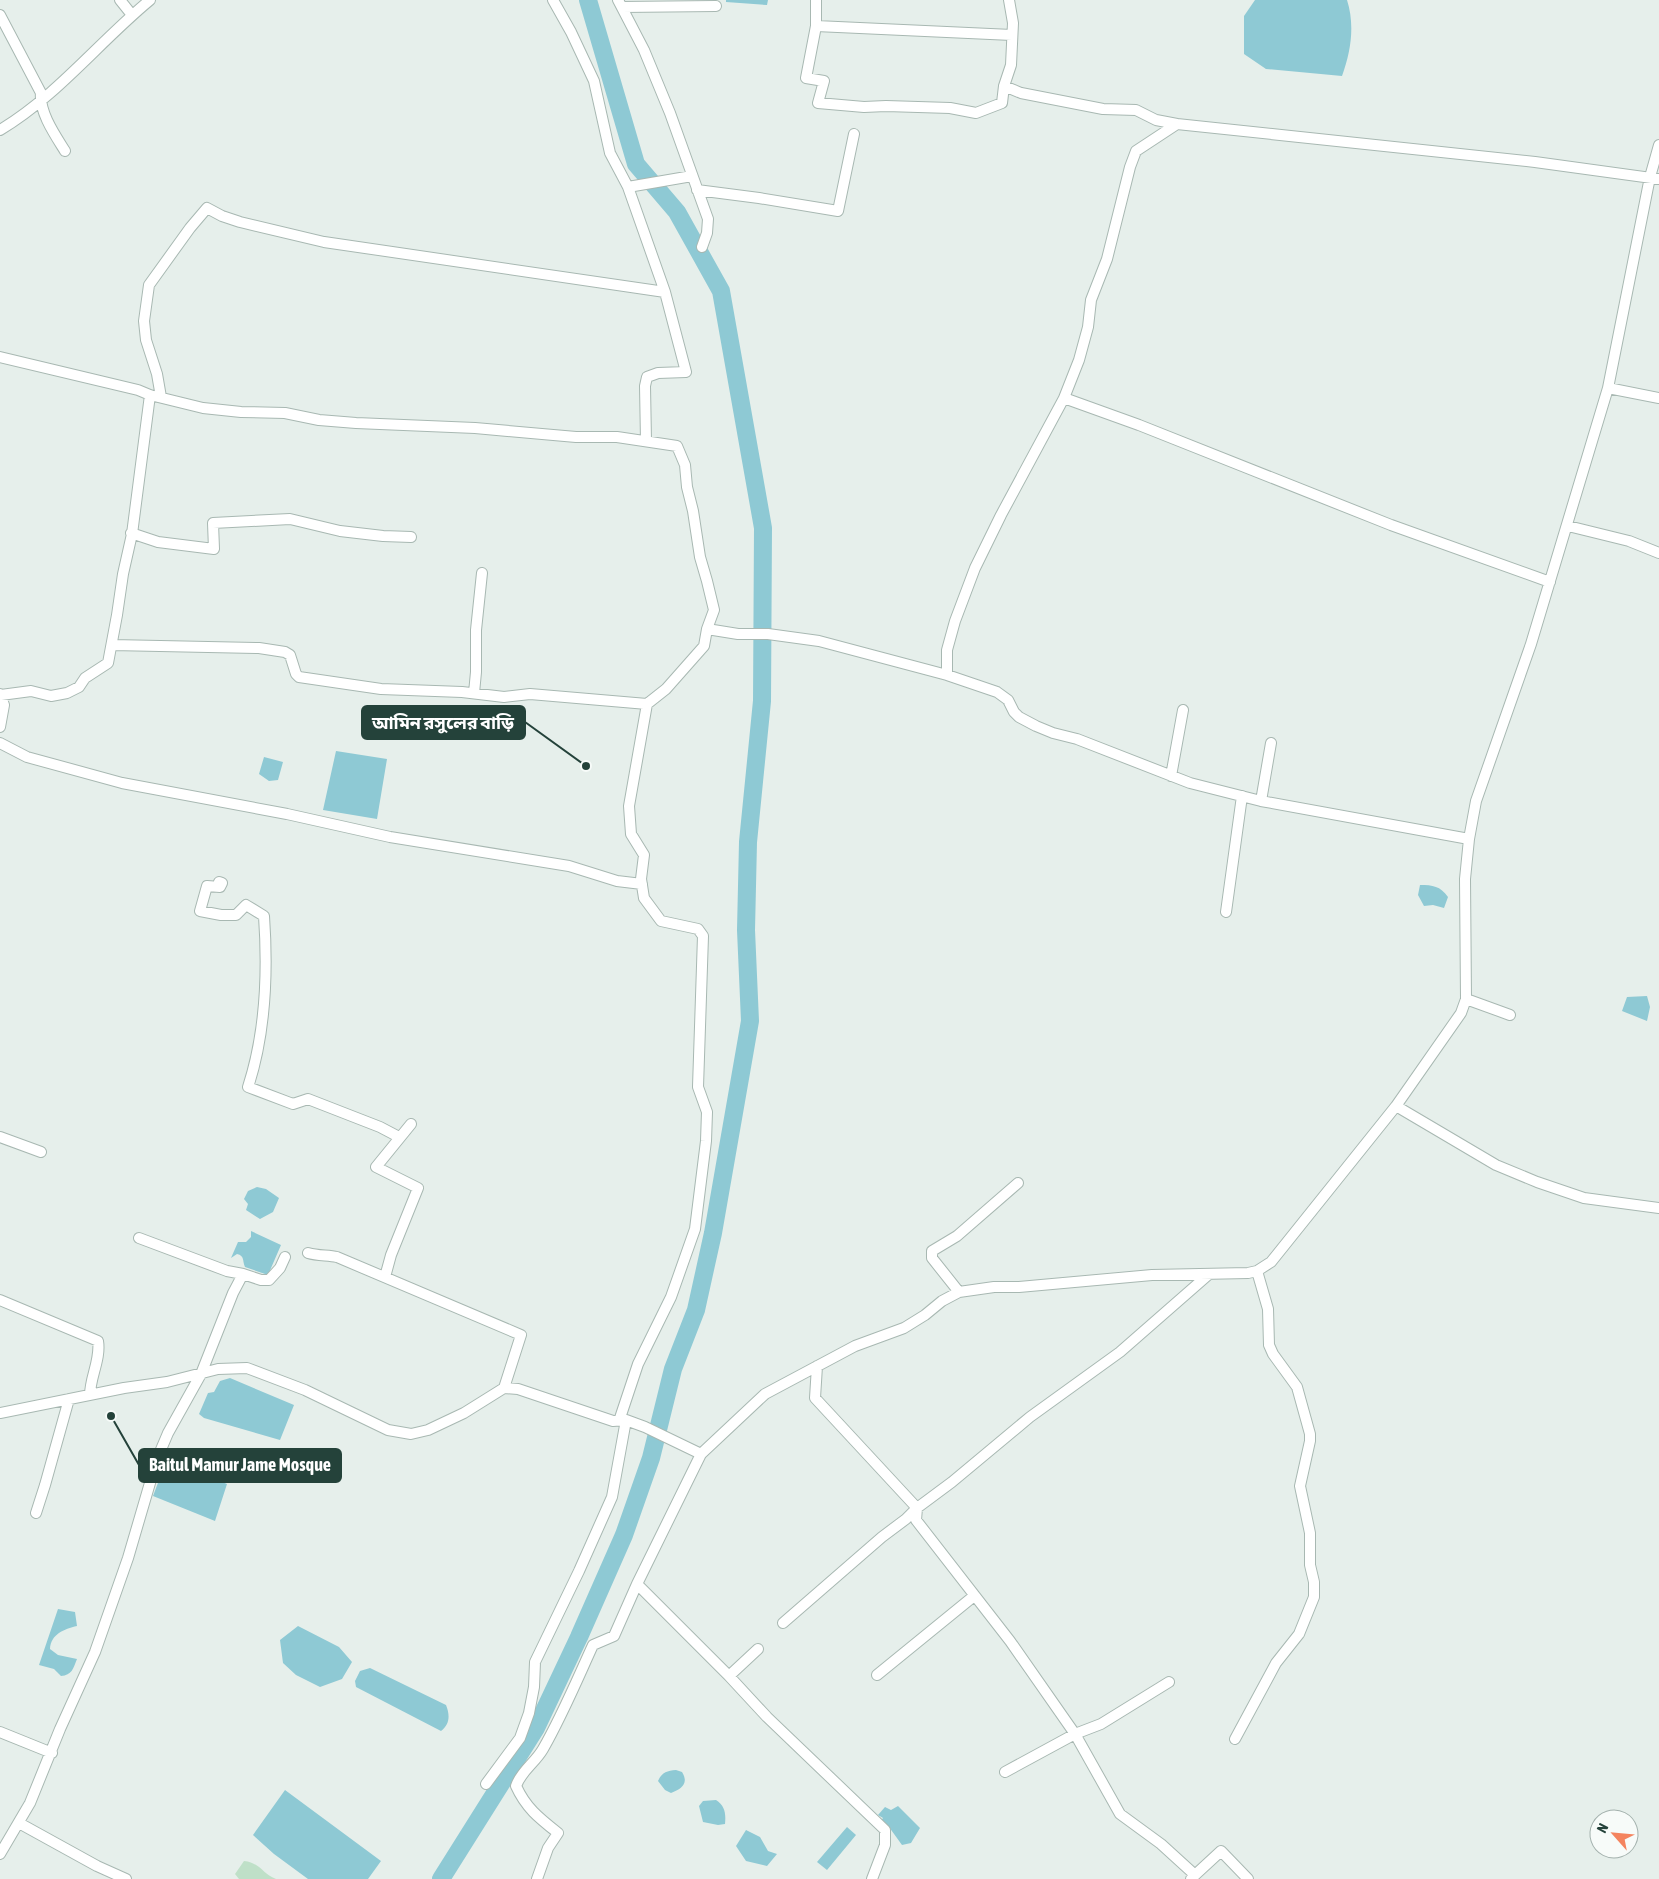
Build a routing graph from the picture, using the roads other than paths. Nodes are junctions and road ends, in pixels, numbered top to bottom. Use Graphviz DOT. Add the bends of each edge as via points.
graph roads {
  1 [pos="120,0"];
  2 [pos="150,0"];
  3 [pos="553,0"];
  4 [pos="816,0"];
  5 [pos="1009,0"];
  6 [pos="620,4"];
  7 [pos="716,6"];
  8 [pos="0,15"];
  9 [pos="132,15"];
  10 [pos="816,26"];
  11 [pos="1012,35"];
  12 [pos="1004,86"];
  13 [pos="40,101"];
  14 [pos="1177,124"];
  15 [pos="0,130"];
  16 [pos="854,134"];
  17 [pos="1659,145"];
  18 [pos="65,151"];
  19 [pos="692,176"];
  20 [pos="1655,178"];
  21 [pos="628,187"];
  22 [pos="697,190"];
  23 [pos="702,247"];
  24 [pos="665,292"];
  25 [pos="0,357"];
  26 [pos="1608,388"];
  27 [pos="150,395"];
  28 [pos="161,397"];
  29 [pos="1064,398"];
  30 [pos="1659,398"];
  31 [pos="646,442"];
  32 [pos="1568,526"];
  33 [pos="131,533"];
  34 [pos="410,537"];
  35 [pos="1659,553"];
  36 [pos="482,573"];
  37 [pos="1550,582"];
  38 [pos="707,629"];
  39 [pos="112,645"];
  40 [pos="947,675"];
  41 [pos="474,693"];
  42 [pos="1,694"];
  43 [pos="647,704"];
  44 [pos="1183,710"];
  45 [pos="0,727"];
  46 [pos="0,743"];
  47 [pos="1271,743"];
  48 [pos="1171,776"];
  49 [pos="1242,796"];
  50 [pos="1261,801"];
  51 [pos="1468,839"];
  52 [pos="219,882"];
  53 [pos="642,884"];
  54 [pos="1226,912"];
  55 [pos="1466,999"];
  56 [pos="1510,1015"];
  57 [pos="1396,1106"];
  58 [pos="411,1124"];
  59 [pos="0,1137"];
  60 [pos="399,1137"];
  61 [pos="42,1152"];
  62 [pos="1018,1183"];
  63 [pos="1659,1208"];
  64 [pos="139,1238"];
  65 [pos="308,1252"];
  66 [pos="285,1257"];
  67 [pos="1257,1271"];
  68 [pos="243,1274"];
  69 [pos="1208,1275"];
  70 [pos="385,1277"];
  71 [pos="959,1292"];
  72 [pos="0,1300"];
  73 [pos="817,1366"];
  74 [pos="201,1374"];
  75 [pos="504,1388"];
  76 [pos="90,1395"];
  77 [pos="69,1400"];
  78 [pos="0,1413"];
  79 [pos="626,1420"];
  80 [pos="701,1454"];
  81 [pos="917,1508"];
  82 [pos="36,1513"];
  83 [pos="637,1584"];
  84 [pos="974,1596"];
  85 [pos="783,1624"];
  86 [pos="758,1650"];
  87 [pos="877,1675"];
  88 [pos="729,1676"];
  89 [pos="1169,1682"];
  90 [pos="0,1732"];
  91 [pos="1075,1734"];
  92 [pos="1235,1739"];
  93 [pos="52,1753"];
  94 [pos="1005,1772"];
  95 [pos="486,1784"];
  96 [pos="19,1822"];
  97 [pos="0,1854"];
  98 [pos="1193,1877"];
  99 [pos="126,1879"];
  100 [pos="538,1879"];
  101 [pos="872,1879"];
  102 [pos="1248,1879"];
  1 -- 9 [label="street"];
  2 -- 9 [label="street"];
  3 -- 21 [label="street" via="594,81 610,153"];
  4 -- 10 [label="street"];
  5 -- 11 [label="street"];
  6 -- 7 [label="street"];
  6 -- 19 [label="street" via="644,50"];
  8 -- 13 [label="street" via="41,93"];
  9 -- 13 [label="street"];
  10 -- 11 [label="street"];
  10 -- 12 [label="street" via="806,78 824,81 818,103 950,108 976,112 1002,103"];
  11 -- 12 [label="street" via="1011,65"];
  12 -- 14 [label="street" via="1021,93 1103,109 1136,110 1156,120"];
  13 -- 15 [label="street"];
  13 -- 18 [label="street"];
  14 -- 20 [label="street"];
  14 -- 29 [label="street" via="1136,151 1092,300 1079,360"];
  16 -- 22 [label="street" via="838,211"];
  17 -- 20 [label="street"];
  19 -- 21 [label="street"];
  19 -- 22 [label="street"];
  20 -- 26 [label="street"];
  21 -- 24 [label="street"];
  22 -- 23 [label="street" via="708,219"];
  24 -- 28 [label="street" via="324,242 240,222 207,208 149,285 144,320 146,340"];
  24 -- 31 [label="street" via="686,372 647,377"];
  25 -- 27 [label="street"];
  26 -- 30 [label="street"];
  26 -- 32 [label="street"];
  27 -- 28 [label="street"];
  27 -- 33 [label="street"];
  28 -- 31 [label="street" via="203,408 285,413 318,420 617,437"];
  29 -- 37 [label="street" via="1391,525"];
  29 -- 40 [label="street" via="975,568 947,650"];
  31 -- 38 [label="street" via="677,446 685,465 700,557 714,610"];
  32 -- 35 [label="street" via="1629,541"];
  32 -- 37 [label="street"];
  33 -- 34 [label="street" via="158,542 214,549 213,523 290,519 340,531"];
  33 -- 39 [label="street"];
  36 -- 41 [label="street"];
  37 -- 51 [label="street" via="1476,801"];
  38 -- 40 [label="street" via="819,641"];
  38 -- 43 [label="street" via="704,646 666,689"];
  39 -- 41 [label="street" via="259,648 290,655 299,677 381,689"];
  39 -- 42 [label="street" via="108,663 67,693 51,696 31,691"];
  40 -- 48 [label="street" via="997,692 1008,700 1019,718 1036,726 1084,741"];
  41 -- 43 [label="street" via="504,697 530,694"];
  42 -- 45 [label="street" via="4,705"];
  43 -- 53 [label="street" via="629,806 631,834 644,855"];
  44 -- 48 [label="street"];
  46 -- 53 [label="street" via="27,757 122,784 409,840 569,866 617,881"];
  47 -- 50 [label="street"];
  48 -- 49 [label="street"];
  49 -- 50 [label="street"];
  49 -- 54 [label="street"];
  50 -- 51 [label="street"];
  51 -- 55 [label="street"];
  52 -- 60 [label="street" via="222,883 220,887 207,886 200,910 236,915 246,905 264,916 266,978 262,1028 248,1087 293,1104 308,1099"];
  53 -- 79 [label="street" via="644,898 661,921 698,929 703,936 698,1087 707,1112 695,1229 670,1297 638,1364 620,1418"];
  55 -- 56 [label="street"];
  55 -- 57 [label="street" via="1461,1013"];
  57 -- 63 [label="street" via="1496,1165 1537,1182 1584,1198"];
  57 -- 67 [label="street" via="1271,1262"];
  58 -- 60 [label="street"];
  59 -- 61 [label="street"];
  60 -- 70 [label="street" via="376,1167 418,1188"];
  62 -- 71 [label="street" via="969,1227 932,1251 932,1258"];
  64 -- 68 [label="street"];
  65 -- 70 [label="street" via="338,1257"];
  66 -- 68 [label="street" via="269,1280"];
  67 -- 69 [label="street"];
  67 -- 92 [label="street" via="1268,1309 1269,1346 1297,1387 1310,1434 1300,1486 1310,1533 1314,1597 1299,1634 1276,1663"];
  68 -- 74 [label="street"];
  69 -- 71 [label="street" via="1152,1275"];
  69 -- 81 [label="street" via="1120,1352 1030,1417"];
  70 -- 75 [label="street" via="521,1335"];
  71 -- 73 [label="street" via="904,1328 855,1346"];
  72 -- 76 [label="street" via="98,1341 100,1349"];
  73 -- 80 [label="street" via="765,1394"];
  73 -- 81 [label="street" via="815,1398"];
  74 -- 75 [label="street" via="218,1369 247,1368 306,1390 388,1430 410,1434 428,1430 464,1413"];
  74 -- 76 [label="street"];
  74 -- 93 [label="street" via="157,1459 128,1558 98,1642"];
  75 -- 79 [label="street" via="518,1389 613,1421"];
  76 -- 77 [label="street"];
  77 -- 78 [label="street"];
  77 -- 82 [label="street"];
  79 -- 80 [label="street"];
  79 -- 95 [label="street" via="612,1497 535,1662 529,1713 520,1738"];
  80 -- 83 [label="street"];
  81 -- 84 [label="street" via="916,1520"];
  81 -- 85 [label="street"];
  83 -- 88 [label="street"];
  83 -- 100 [label="street" via="614,1636 594,1645 539,1756 519,1776 516,1786 523,1801 558,1833 548,1848"];
  84 -- 87 [label="street"];
  84 -- 91 [label="street"];
  86 -- 88 [label="street"];
  88 -- 101 [label="street" via="774,1724 885,1830 885,1845"];
  89 -- 91 [label="street" via="1101,1724"];
  90 -- 93 [label="street"];
  91 -- 94 [label="street"];
  91 -- 98 [label="street" via="1120,1814 1161,1844"];
  93 -- 96 [label="street"];
  96 -- 97 [label="street"];
  96 -- 99 [label="street"];
  98 -- 102 [label="street" via="1221,1851"];
}
